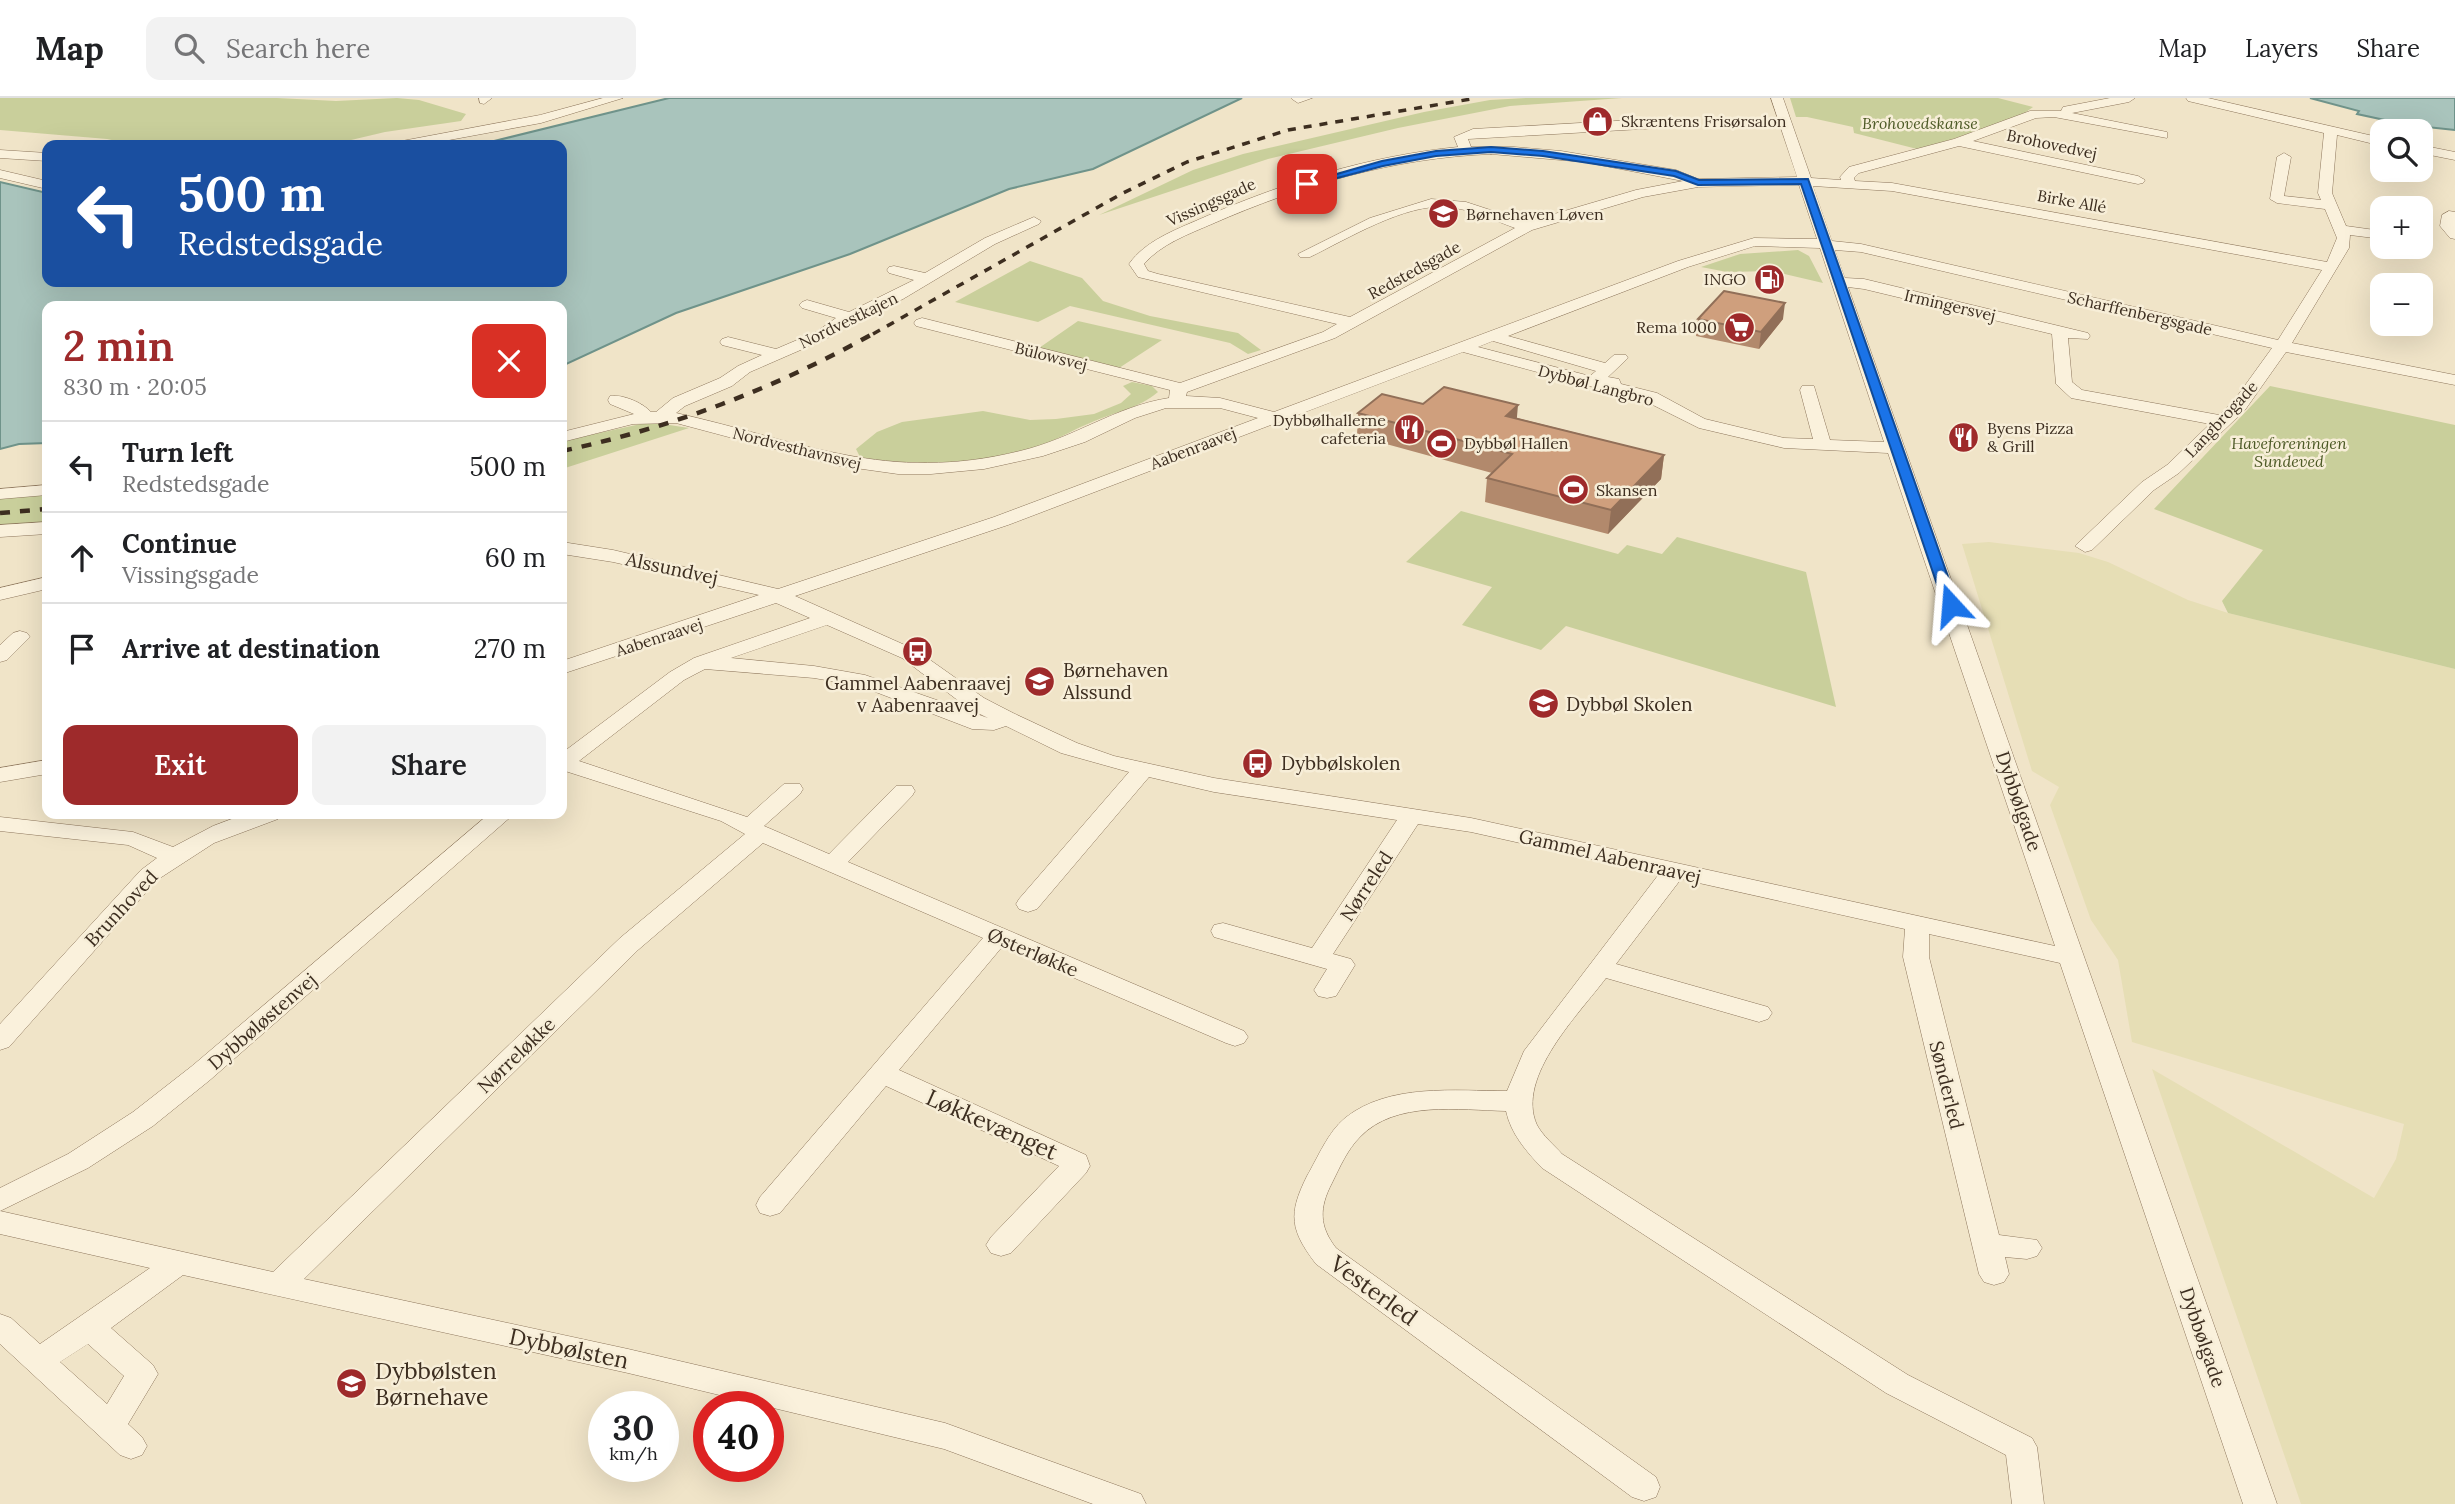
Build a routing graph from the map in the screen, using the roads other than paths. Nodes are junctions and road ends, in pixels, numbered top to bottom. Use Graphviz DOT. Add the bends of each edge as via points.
graph roads {
  1 [pos="617,98"];
  2 [pos="1306,98"];
  3 [pos="1777,98"];
  4 [pos="2129,98"];
  5 [pos="2192,98"];
  6 [pos="1298,99"];
  7 [pos="576,110"];
  8 [pos="2060,110"];
  9 [pos="1654,125"];
  10 [pos="2330,131"];
  11 [pos="2162,135"];
  12 [pos="2370,139"];
  13 [pos="427,140"];
  14 [pos="477,140"];
  15 [pos="1959,142"];
  16 [pos="1465,150"];
  17 [pos="2433,152"];
  18 [pos="0,154"];
  19 [pos="2455,156"];
  20 [pos="2284,157"];
  21 [pos="42,158"];
  22 [pos="0,174"];
  23 [pos="2138,180"];
  24 [pos="1804,181"];
  25 [pos="1698,183"];
  26 [pos="1849,183"];
  27 [pos="42,184"];
  28 [pos="2329,205"];
  29 [pos="2455,216"];
  30 [pos="1034,221"];
  31 [pos="1527,227"];
  32 [pos="2343,230"];
  33 [pos="2455,235"];
  34 [pos="2370,238"];
  35 [pos="1825,244"];
  36 [pos="1305,254"];
  37 [pos="2331,267"];
  38 [pos="894,270"];
  39 [pos="929,279"];
  40 [pos="1840,282"];
  41 [pos="807,305"];
  42 [pos="850,317"];
  43 [pos="922,323"];
  44 [pos="1354,323"];
  45 [pos="2060,331"];
  46 [pos="1492,336"];
  47 [pos="2082,336"];
  48 [pos="728,342"];
  49 [pos="2282,346"];
  50 [pos="1461,347"];
  51 [pos="776,354"];
  52 [pos="2455,380"];
  53 [pos="1808,390"];
  54 [pos="1180,394"];
  55 [pos="1682,396"];
  56 [pos="616,400"];
  57 [pos="654,417"];
  58 [pos="1273,418"];
  59 [pos="2222,421"];
  60 [pos="567,436"];
  61 [pos="1823,446"];
  62 [pos="1896,448"];
  63 [pos="42,490"];
  64 [pos="0,494"];
  65 [pos="42,528"];
  66 [pos="0,531"];
  67 [pos="2085,546"];
  68 [pos="567,549"];
  69 [pos="42,584"];
  70 [pos="0,594"];
  71 [pos="779,597"];
  72 [pos="828,618"];
  73 [pos="20,637"];
  74 [pos="0,656"];
  75 [pos="701,662"];
  76 [pos="567,666"];
  77 [pos="1005,719"];
  78 [pos="567,759"];
  79 [pos="567,765"];
  80 [pos="42,768"];
  81 [pos="1143,770"];
  82 [pos="0,775"];
  83 [pos="792,789"];
  84 [pos="904,792"];
  85 [pos="1413,814"];
  86 [pos="256,819"];
  87 [pos="497,819"];
  88 [pos="0,824"];
  89 [pos="754,830"];
  90 [pos="173,856"];
  91 [pos="833,864"];
  92 [pos="1674,871"];
  93 [pos="1028,904"];
  94 [pos="1917,925"];
  95 [pos="1223,931"];
  96 [pos="998,937"];
  97 [pos="1318,958"];
  98 [pos="2073,958"];
  99 [pos="1600,968"];
  100 [pos="1327,990"];
  101 [pos="1759,1013"];
  102 [pos="1235,1037"];
  103 [pos="0,1041"];
  104 [pos="881,1073"];
  105 [pos="1517,1101"];
  106 [pos="0,1200"];
  107 [pos="770,1205"];
  108 [pos="0,1222"];
  109 [pos="1001,1245"];
  110 [pos="1987,1245"];
  111 [pos="2027,1248"];
  112 [pos="178,1263"];
  113 [pos="1994,1274"];
  114 [pos="279,1285"];
  115 [pos="0,1326"];
  116 [pos="90,1327"];
  117 [pos="38,1360"];
  118 [pos="1644,1487"];
  119 [pos="2028,1503"];
  120 [pos="1129,1504"];
  121 [pos="2260,1504"];
  1 -- 7 [label="street"];
  2 -- 6 [label="street"];
  3 -- 24 [label="street, Dybbølgade"];
  4 -- 8 [label="street"];
  5 -- 10 [label="street"];
  7 -- 13 [label="street"];
  7 -- 14 [label="street" via="579,114 574,119"];
  9 -- 16 [label="street" via="1474,133 1461,136"];
  10 -- 12 [label="street"];
  10 -- 28 [label="street" via="2325,193"];
  11 -- 15 [label="street, Brohovedvej" via="2045,112"];
  15 -- 23 [label="street, Brohovedvej"];
  15 -- 26 [label="street, Brohovedvej" via="1854,170 1847,177"];
  16 -- 25 [label="street, Vissingsgade" via="1543,153 1676,174"];
  16 -- 44 [label="street, Vissingsgade" via="1382,164 1270,195 1187,230 1136,264 1143,274 1154,278"];
  17 -- 19 [label="street"];
  18 -- 21 [label="street"];
  20 -- 28 [label="street" via="2277,199"];
  22 -- 27 [label="street"];
  24 -- 25 [label="street, Redstedsgade"];
  24 -- 26 [label="street, Birke Allé"];
  24 -- 35 [label="street, Dybbølgade"];
  25 -- 31 [label="street, Redstedsgade" via="1641,194"];
  26 -- 37 [label="street, Birke Allé" via="1915,190"];
  28 -- 32 [label="street"];
  29 -- 33 [label="street" via="2449,215 2447,226"];
  30 -- 39 [label="street, Nordvestkajen" via="990,241"];
  31 -- 36 [label="street" via="1458,204 1431,202"];
  31 -- 44 [label="street, Redstedsgade"];
  32 -- 34 [label="street"];
  32 -- 37 [label="street, Langbrogade" via="2342,248"];
  35 -- 40 [label="street, Dybbølgade"];
  35 -- 46 [label="street, Aabenraavej" via="1767,241 1725,249"];
  35 -- 49 [label="street, Scharffenbergsgade" via="1878,251"];
  37 -- 49 [label="street, Langbrogade"];
  38 -- 39 [label="street"];
  39 -- 42 [label="street, Nordvestkajen"];
  40 -- 45 [label="street, Irmingersvej"];
  40 -- 62 [label="street, Dybbølgade"];
  41 -- 42 [label="street"];
  42 -- 51 [label="street, Nordvestkajen" via="822,335"];
  43 -- 54 [label="street, Bülowsvej"];
  44 -- 54 [label="street, Redstedsgade"];
  45 -- 47 [label="street, Irmingersvej"];
  45 -- 59 [label="street" via="2064,384 2077,394"];
  46 -- 50 [label="street, Aabenraavej"];
  46 -- 55 [label="street" via="1570,366 1614,363 1596,379"];
  48 -- 51 [label="street"];
  49 -- 52 [label="street, Scharffenbergsgade"];
  49 -- 59 [label="street, Langbrogade" via="2254,387"];
  50 -- 58 [label="street, Aabenraavej"];
  50 -- 61 [label="street, Dybbøl Langbro" via="1651,397 1723,434"];
  51 -- 57 [label="street, Nordvestkajen"];
  53 -- 61 [label="street"];
  54 -- 57 [label="street, Nordvesthavnsvej" via="1031,455 931,469 834,460 677,418"];
  54 -- 58 [label="street, Nordvesthavnsvej" via="1246,407"];
  56 -- 57 [label="street"];
  57 -- 60 [label="street, Nordvesthavnsvej"];
  58 -- 71 [label="street, Aabenraavej" via="1002,520"];
  59 -- 67 [label="street, Langbrogade"];
  61 -- 62 [label="street, Dybbøl Langbro"];
  62 -- 98 [label="street, Dybbølgade"];
  63 -- 64 [label="street"];
  65 -- 66 [label="street"];
  68 -- 71 [label="street, Alssundvej" via="723,579"];
  69 -- 70 [label="street"];
  71 -- 72 [label="street, Gammel Aabenraavej"];
  71 -- 76 [label="street, Aabenraavej"];
  72 -- 75 [label="street"];
  72 -- 77 [label="street, Gammel Aabenraavej" via="909,654"];
  73 -- 74 [label="street"];
  75 -- 77 [label="street, Gammel Aabenraavej" via="814,671 853,679 980,724"];
  75 -- 78 [label="street"];
  77 -- 81 [label="street, Gammel Aabenraavej" via="1069,748"];
  79 -- 89 [label="street, Østerløkke" via="729,816"];
  80 -- 82 [label="street"];
  81 -- 85 [label="street, Gammel Aabenraavej"];
  81 -- 93 [label="street"];
  83 -- 89 [label="street"];
  84 -- 91 [label="street"];
  85 -- 92 [label="street, Gammel Aabenraavej"];
  85 -- 97 [label="street, Nørreled"];
  86 -- 90 [label="street, Brunhoved" via="213,834"];
  87 -- 106 [label="street, Dybbøløstenvej" via="152,1111 78,1161"];
  88 -- 90 [label="street" via="133,839"];
  89 -- 91 [label="street, Østerløkke"];
  89 -- 114 [label="street, Nørreløkke" via="629,944"];
  90 -- 103 [label="street, Brunhoved" via="149,876"];
  91 -- 96 [label="street, Østerløkke"];
  92 -- 94 [label="street, Gammel Aabenraavej"];
  92 -- 99 [label="street"];
  94 -- 98 [label="street, Gammel Aabenraavej"];
  94 -- 110 [label="street, Sønderled" via="1916,957"];
  95 -- 97 [label="street"];
  96 -- 102 [label="street, Østerløkke"];
  96 -- 104 [label="street"];
  97 -- 100 [label="street" via="1342,965"];
  98 -- 121 [label="street, Dybbølgade"];
  99 -- 101 [label="street"];
  99 -- 105 [label="street" via="1533,1057"];
  104 -- 107 [label="street"];
  104 -- 109 [label="street, Løkkevænget" via="1076,1162"];
  105 -- 118 [label="street, Vesterled" via="1400,1103 1370,1113 1342,1140 1309,1198 1307,1220 1312,1239 1326,1256"];
  105 -- 119 [label="street" via="1522,1125 1552,1161 1897,1384 2021,1447"];
  108 -- 112 [label="street, Dybbølsten"];
  110 -- 111 [label="street"];
  110 -- 113 [label="street, Sønderled"];
  112 -- 114 [label="street, Dybbølsten"];
  112 -- 116 [label="street"];
  114 -- 120 [label="street, Dybbølsten" via="945,1436"];
  115 -- 117 [label="street"];
  116 -- 117 [label="street"];
  116 -- 117 [label="street" via="142,1374 120,1436"];
}
